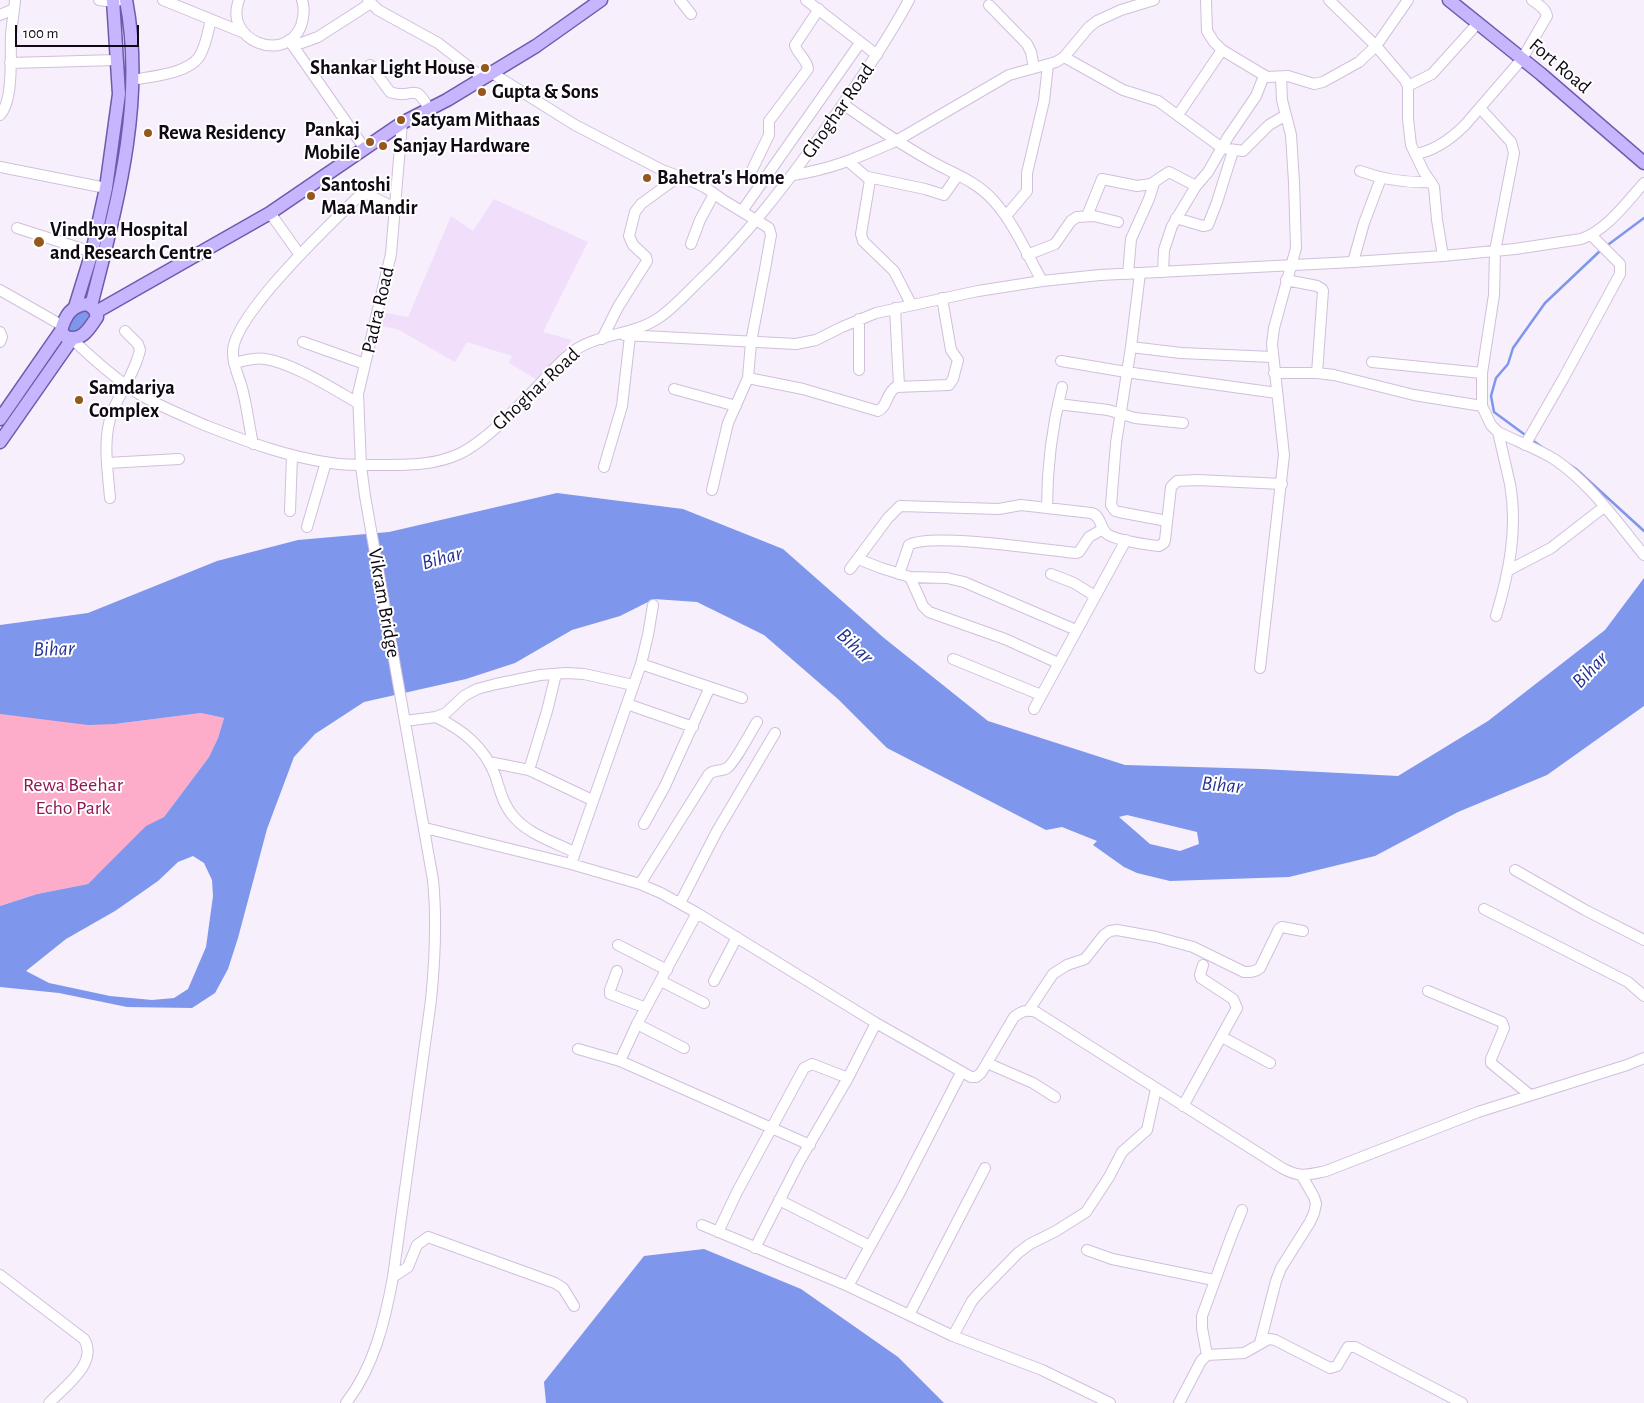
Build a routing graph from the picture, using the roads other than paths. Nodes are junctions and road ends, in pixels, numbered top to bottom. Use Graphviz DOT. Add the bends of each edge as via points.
graph roads {
  1 [pos="99,0"];
  2 [pos="118,0"];
  3 [pos="163,0"];
  4 [pos="239,0"];
  5 [pos="302,0"];
  6 [pos="601,0"];
  7 [pos="680,0"];
  8 [pos="806,0"];
  9 [pos="909,0"];
  10 [pos="1152,0"];
  11 [pos="1206,0"];
  12 [pos="1329,0"];
  13 [pos="1408,0"];
  14 [pos="1449,0"];
  15 [pos="1532,0"];
  16 [pos="369,1"];
  17 [pos="15,5"];
  18 [pos="989,5"];
  19 [pos="819,9"];
  20 [pos="692,14"];
  21 [pos="0,15"];
  22 [pos="211,19"];
  23 [pos="1478,23"];
  24 [pos="242,32"];
  25 [pos="860,42"];
  26 [pos="291,43"];
  27 [pos="1376,46"];
  28 [pos="1222,50"];
  29 [pos="876,56"];
  30 [pos="1064,57"];
  31 [pos="1522,59"];
  32 [pos="117,60"];
  33 [pos="10,63"];
  34 [pos="370,65"];
  35 [pos="1048,65"];
  36 [pos="1034,68"];
  37 [pos="488,76"];
  38 [pos="1264,76"];
  39 [pos="1281,77"];
  40 [pos="132,80"];
  41 [pos="1408,86"];
  42 [pos="843,104"];
  43 [pos="1480,108"];
  44 [pos="429,110"];
  45 [pos="0,115"];
  46 [pos="1178,115"];
  47 [pos="1286,115"];
  48 [pos="402,124"];
  49 [pos="896,141"];
  50 [pos="1222,148"];
  51 [pos="365,149"];
  52 [pos="1233,150"];
  53 [pos="1414,154"];
  54 [pos="849,162"];
  55 [pos="1644,163"];
  56 [pos="0,167"];
  57 [pos="753,168"];
  58 [pos="1360,171"];
  59 [pos="793,175"];
  60 [pos="958,175"];
  61 [pos="678,176"];
  62 [pos="868,178"];
  63 [pos="1381,178"];
  64 [pos="1431,182"];
  65 [pos="1154,183"];
  66 [pos="1644,184"];
  67 [pos="1196,186"];
  68 [pos="106,188"];
  69 [pos="714,194"];
  70 [pos="395,208"];
  71 [pos="742,211"];
  72 [pos="270,213"];
  73 [pos="1006,216"];
  74 [pos="1087,216"];
  75 [pos="1176,218"];
  76 [pos="757,220"];
  77 [pos="1118,222"];
  78 [pos="17,228"];
  79 [pos="1591,235"];
  80 [pos="691,244"];
  81 [pos="1495,251"];
  82 [pos="92,252"];
  83 [pos="300,255"];
  84 [pos="1027,255"];
  85 [pos="1444,256"];
  86 [pos="1353,262"];
  87 [pos="1290,265"];
  88 [pos="1163,272"];
  89 [pos="1140,273"];
  90 [pos="1128,274"];
  91 [pos="1286,280"];
  92 [pos="1042,281"];
  93 [pos="0,290"];
  94 [pos="942,298"];
  95 [pos="911,304"];
  96 [pos="75,308"];
  97 [pos="895,308"];
  98 [pos="93,309"];
  99 [pos="859,319"];
  100 [pos="62,329"];
  101 [pos="125,331"];
  102 [pos="0,332"];
  103 [pos="618,335"];
  104 [pos="630,336"];
  105 [pos="72,339"];
  106 [pos="602,339"];
  107 [pos="0,342"];
  108 [pos="302,342"];
  109 [pos="751,342"];
  110 [pos="1131,347"];
  111 [pos="1272,358"];
  112 [pos="1061,361"];
  113 [pos="1372,362"];
  114 [pos="234,363"];
  115 [pos="365,364"];
  116 [pos="859,370"];
  117 [pos="1126,372"];
  118 [pos="1317,373"];
  119 [pos="1482,373"];
  120 [pos="1274,374"];
  121 [pos="748,378"];
  122 [pos="126,386"];
  123 [pos="899,386"];
  124 [pos="1062,387"];
  125 [pos="674,389"];
  126 [pos="1277,392"];
  127 [pos="358,403"];
  128 [pos="1058,404"];
  129 [pos="736,406"];
  130 [pos="1482,406"];
  131 [pos="1120,413"];
  132 [pos="0,419"];
  133 [pos="1183,423"];
  134 [pos="1498,432"];
  135 [pos="0,442"];
  136 [pos="253,444"];
  137 [pos="1525,445"];
  138 [pos="292,456"];
  139 [pos="179,459"];
  140 [pos="326,462"];
  141 [pos="107,463"];
  142 [pos="361,466"];
  143 [pos="604,467"];
  144 [pos="1282,484"];
  145 [pos="712,490"];
  146 [pos="365,496"];
  147 [pos="110,498"];
  148 [pos="1604,507"];
  149 [pos="1047,508"];
  150 [pos="290,512"];
  151 [pos="1167,521"];
  152 [pos="307,527"];
  153 [pos="1103,529"];
  154 [pos="1126,540"];
  155 [pos="1642,553"];
  156 [pos="858,558"];
  157 [pos="850,569"];
  158 [pos="1509,570"];
  159 [pos="899,574"];
  160 [pos="1052,574"];
  161 [pos="910,576"];
  162 [pos="1095,596"];
  163 [pos="654,605"];
  164 [pos="1496,616"];
  165 [pos="1076,630"];
  166 [pos="953,658"];
  167 [pos="1058,663"];
  168 [pos="641,664"];
  169 [pos="1260,668"];
  170 [pos="556,674"];
  171 [pos="634,685"];
  172 [pos="710,687"];
  173 [pos="1041,695"];
  174 [pos="742,698"];
  175 [pos="627,704"];
  176 [pos="1034,709"];
  177 [pos="436,717"];
  178 [pos="406,721"];
  179 [pos="757,722"];
  180 [pos="693,727"];
  181 [pos="775,733"];
  182 [pos="489,762"];
  183 [pos="529,770"];
  184 [pos="592,800"];
  185 [pos="644,824"];
  186 [pos="425,828"];
  187 [pos="574,852"];
  188 [pos="571,864"];
  189 [pos="1515,870"];
  190 [pos="640,884"];
  191 [pos="680,903"];
  192 [pos="1484,909"];
  193 [pos="697,914"];
  194 [pos="1304,931"];
  195 [pos="737,937"];
  196 [pos="1644,940"];
  197 [pos="618,945"];
  198 [pos="1204,965"];
  199 [pos="667,970"];
  200 [pos="617,971"];
  201 [pos="661,981"];
  202 [pos="714,981"];
  203 [pos="1428,991"];
  204 [pos="1644,996"];
  205 [pos="704,1003"];
  206 [pos="646,1008"];
  207 [pos="1028,1010"];
  208 [pos="876,1023"];
  209 [pos="637,1024"];
  210 [pos="1222,1037"];
  211 [pos="684,1048"];
  212 [pos="578,1049"];
  213 [pos="1644,1058"];
  214 [pos="620,1061"];
  215 [pos="987,1063"];
  216 [pos="1270,1063"];
  217 [pos="961,1073"];
  218 [pos="848,1078"];
  219 [pos="1156,1089"];
  220 [pos="1530,1096"];
  221 [pos="1055,1097"];
  222 [pos="1183,1106"];
  223 [pos="771,1128"];
  224 [pos="810,1145"];
  225 [pos="985,1168"];
  226 [pos="1302,1176"];
  227 [pos="779,1200"];
  228 [pos="1242,1210"];
  229 [pos="702,1225"];
  230 [pos="718,1232"];
  231 [pos="870,1246"];
  232 [pos="755,1248"];
  233 [pos="1087,1250"];
  234 [pos="0,1275"];
  235 [pos="393,1277"];
  236 [pos="1214,1280"];
  237 [pos="848,1286"];
  238 [pos="574,1306"];
  239 [pos="909,1315"];
  240 [pos="953,1336"];
  241 [pos="1260,1343"];
  242 [pos="1208,1355"];
  243 [pos="49,1403"];
  244 [pos="346,1403"];
  245 [pos="1110,1403"];
  246 [pos="1179,1403"];
  247 [pos="1462,1403"];
  1 -- 2 [label="street"];
  2 -- 32 [label="main road"];
  2 -- 40 [label="main road" via="130,21"];
  3 -- 22 [label="street"];
  4 -- 24 [label="street" via="237,19"];
  5 -- 26 [label="street" via="304,18"];
  6 -- 37 [label="main road"];
  7 -- 20 [label="street"];
  8 -- 19 [label="street"];
  9 -- 29 [label="street, Ghoghar Road"];
  10 -- 30 [label="street" via="1097,21"];
  11 -- 28 [label="street" via="1208,30"];
  12 -- 27 [label="street"];
  13 -- 27 [label="street"];
  14 -- 23 [label="main road, Fort Road"];
  15 -- 31 [label="street" via="1547,16"];
  16 -- 26 [label="street" via="318,37"];
  16 -- 37 [label="street" via="378,10 438,43"];
  17 -- 21 [label="street"];
  17 -- 33 [label="street"];
  18 -- 36 [label="street" via="1027,44"];
  19 -- 25 [label="street"];
  19 -- 57 [label="street" via="795,45 808,69 769,121 769,135"];
  22 -- 24 [label="street"];
  22 -- 40 [label="street" via="205,45 190,66"];
  23 -- 31 [label="main road, Fort Road"];
  23 -- 41 [label="street" via="1432,74"];
  24 -- 26 [label="street" via="264,46"];
  25 -- 29 [label="street"];
  25 -- 71 [label="street"];
  26 -- 51 [label="street"];
  27 -- 39 [label="street" via="1354,66 1317,84"];
  27 -- 41 [label="street"];
  28 -- 38 [label="street"];
  28 -- 46 [label="street"];
  29 -- 42 [label="street, Ghoghar Road"];
  30 -- 35 [label="street"];
  30 -- 46 [label="street" via="1123,90 1158,101"];
  31 -- 43 [label="street"];
  31 -- 55 [label="main road, Fort Road"];
  32 -- 33 [label="street"];
  32 -- 68 [label="main road" via="119,94"];
  33 -- 45 [label="street" via="7,100"];
  34 -- 44 [label="street" via="390,92 402,95 417,93"];
  35 -- 36 [label="street"];
  35 -- 73 [label="street" via="1044,101 1027,173 1027,191"];
  36 -- 49 [label="street" via="1009,74"];
  37 -- 44 [label="main road"];
  37 -- 61 [label="street" via="574,125"];
  38 -- 39 [label="street"];
  38 -- 50 [label="street" via="1256,96"];
  39 -- 47 [label="street"];
  40 -- 98 [label="main road" via="122,176"];
  41 -- 53 [label="street" via="1409,136"];
  42 -- 49 [label="street"];
  42 -- 59 [label="street, Ghoghar Road"];
  43 -- 53 [label="street" via="1455,135 1436,148"];
  43 -- 81 [label="street" via="1513,146 1512,168"];
  44 -- 48 [label="main road"];
  46 -- 50 [label="street"];
  47 -- 52 [label="street" via="1269,125 1246,150"];
  47 -- 87 [label="street" via="1291,134 1296,252"];
  48 -- 51 [label="main road"];
  48 -- 70 [label="street, Padra Road"];
  49 -- 54 [label="street"];
  49 -- 60 [label="street"];
  50 -- 52 [label="street"];
  50 -- 67 [label="street"];
  51 -- 72 [label="main road"];
  52 -- 75 [label="street" via="1208,225"];
  53 -- 64 [label="street"];
  54 -- 59 [label="street"];
  54 -- 62 [label="street"];
  56 -- 68 [label="street"];
  58 -- 63 [label="street"];
  59 -- 76 [label="street, Ghoghar Road"];
  60 -- 62 [label="street" via="944,195"];
  60 -- 73 [label="street" via="981,188"];
  61 -- 69 [label="street"];
  61 -- 106 [label="street" via="635,212 629,236 633,246 647,261"];
  62 -- 95 [label="street" via="862,241 894,271"];
  63 -- 64 [label="street"];
  63 -- 86 [label="street"];
  64 -- 85 [label="street"];
  65 -- 67 [label="street" via="1169,172"];
  65 -- 74 [label="street" via="1137,186 1102,179"];
  65 -- 90 [label="street" via="1131,239"];
  66 -- 79 [label="street"];
  67 -- 75 [label="street"];
  68 -- 82 [label="main road"];
  69 -- 71 [label="street"];
  69 -- 80 [label="street"];
  70 -- 83 [label="street" via="367,194 362,195"];
  70 -- 115 [label="street, Padra Road" via="391,254"];
  71 -- 76 [label="street"];
  72 -- 83 [label="street"];
  72 -- 98 [label="main road"];
  73 -- 84 [label="street"];
  74 -- 77 [label="street"];
  74 -- 84 [label="street" via="1074,219 1055,244"];
  75 -- 88 [label="street" via="1166,242"];
  76 -- 103 [label="street, Ghoghar Road" via="721,261 660,318"];
  76 -- 109 [label="street" via="769,228 771,235"];
  78 -- 82 [label="street"];
  79 -- 81 [label="street"];
  79 -- 137 [label="street" via="1620,264 1620,274"];
  81 -- 85 [label="street"];
  81 -- 119 [label="street" via="1494,295"];
  82 -- 96 [label="main road"];
  83 -- 114 [label="street" via="262,299 238,334 233,344"];
  84 -- 92 [label="street"];
  85 -- 86 [label="street"];
  86 -- 87 [label="street"];
  87 -- 88 [label="street"];
  87 -- 91 [label="street"];
  88 -- 89 [label="street"];
  89 -- 90 [label="street"];
  89 -- 110 [label="street"];
  90 -- 92 [label="street"];
  91 -- 111 [label="street" via="1274,328"];
  91 -- 118 [label="street" via="1317,286 1323,291"];
  92 -- 94 [label="street"];
  93 -- 100 [label="street"];
  94 -- 95 [label="street"];
  94 -- 123 [label="street" via="950,348 958,360 953,379 946,386"];
  95 -- 97 [label="street"];
  96 -- 98 [label="main road" via="79,304 88,304"];
  96 -- 100 [label="main road" via="70,311"];
  97 -- 99 [label="street"];
  97 -- 123 [label="street"];
  98 -- 105 [label="main road" via="97,317 90,329 81,337"];
  99 -- 109 [label="street" via="805,343"];
  99 -- 116 [label="street"];
  100 -- 105 [label="main road" via="66,338"];
  100 -- 132 [label="main road"];
  101 -- 122 [label="street" via="140,350"];
  102 -- 107 [label="street"];
  103 -- 104 [label="street"];
  103 -- 106 [label="street, Ghoghar Road"];
  104 -- 109 [label="street"];
  104 -- 143 [label="street" via="622,406"];
  105 -- 122 [label="street, Ghoghar Road"];
  105 -- 135 [label="main road"];
  106 -- 142 [label="street, Ghoghar Road" via="577,348 527,398 460,454 422,464"];
  108 -- 115 [label="street"];
  109 -- 121 [label="street"];
  110 -- 111 [label="street"];
  110 -- 117 [label="street"];
  111 -- 120 [label="street"];
  112 -- 117 [label="street"];
  113 -- 119 [label="street"];
  114 -- 127 [label="street" via="265,359 279,363"];
  114 -- 136 [label="street"];
  115 -- 127 [label="street, Padra Road"];
  117 -- 126 [label="street"];
  117 -- 131 [label="street"];
  118 -- 120 [label="street"];
  118 -- 130 [label="street" via="1414,395"];
  119 -- 130 [label="street"];
  120 -- 126 [label="street"];
  121 -- 123 [label="street" via="803,389 878,411 884,408 892,388"];
  121 -- 129 [label="street"];
  122 -- 136 [label="street, Ghoghar Road" via="162,407"];
  122 -- 141 [label="street" via="109,423"];
  124 -- 128 [label="street"];
  125 -- 129 [label="street"];
  126 -- 144 [label="street" via="1284,455"];
  127 -- 142 [label="street, Padra Road"];
  128 -- 131 [label="street"];
  128 -- 149 [label="street" via="1048,466"];
  129 -- 145 [label="street" via="725,434"];
  130 -- 134 [label="street"];
  131 -- 133 [label="street" via="1135,418"];
  131 -- 151 [label="street" via="1112,508"];
  134 -- 137 [label="street"];
  134 -- 158 [label="street" via="1512,508"];
  136 -- 138 [label="street, Ghoghar Road"];
  137 -- 148 [label="street" via="1570,471"];
  138 -- 140 [label="street, Ghoghar Road"];
  138 -- 150 [label="street"];
  139 -- 141 [label="street"];
  140 -- 142 [label="street, Ghoghar Road"];
  140 -- 152 [label="street"];
  141 -- 147 [label="street"];
  142 -- 146 [label="street, Padra Road"];
  144 -- 151 [label="street" via="1177,481 1171,487"];
  144 -- 169 [label="street"];
  146 -- 178 [label="street, Vikram Bridge"];
  148 -- 155 [label="street"];
  148 -- 158 [label="street" via="1551,548"];
  149 -- 153 [label="street" via="1095,514"];
  149 -- 156 [label="street" via="1022,505 1000,508 900,506"];
  151 -- 154 [label="street" via="1162,545"];
  153 -- 154 [label="street" via="1111,536"];
  153 -- 159 [label="street" via="1089,537 1076,554 951,540 916,542 907,549"];
  154 -- 162 [label="street"];
  156 -- 157 [label="street"];
  156 -- 159 [label="street"];
  158 -- 164 [label="street"];
  159 -- 161 [label="street"];
  160 -- 162 [label="street" via="1074,582"];
  161 -- 165 [label="street" via="964,582"];
  161 -- 167 [label="street" via="923,606 929,612 1005,639"];
  162 -- 165 [label="street"];
  163 -- 168 [label="street"];
  165 -- 167 [label="street"];
  166 -- 173 [label="street"];
  167 -- 173 [label="street"];
  168 -- 171 [label="street"];
  168 -- 172 [label="street"];
  170 -- 171 [label="street" via="584,674"];
  170 -- 177 [label="street" via="477,689"];
  170 -- 183 [label="street"];
  171 -- 175 [label="street"];
  172 -- 174 [label="street"];
  172 -- 180 [label="street"];
  173 -- 176 [label="street"];
  175 -- 180 [label="street"];
  175 -- 184 [label="street"];
  177 -- 178 [label="street"];
  177 -- 182 [label="street" via="464,733"];
  178 -- 186 [label="street, Vikram Bridge"];
  179 -- 190 [label="street" via="731,765 709,774"];
  180 -- 185 [label="street"];
  181 -- 191 [label="street" via="717,831"];
  182 -- 183 [label="street"];
  182 -- 187 [label="street" via="502,798 514,818 530,830"];
  183 -- 184 [label="street"];
  184 -- 187 [label="street"];
  186 -- 188 [label="street"];
  186 -- 235 [label="street, Vikram Bridge" via="436,902 435,960"];
  187 -- 188 [label="street"];
  188 -- 190 [label="street"];
  189 -- 196 [label="street"];
  190 -- 191 [label="street"];
  191 -- 193 [label="street"];
  192 -- 204 [label="street" via="1628,982"];
  193 -- 195 [label="street"];
  193 -- 199 [label="street"];
  194 -- 207 [label="street" via="1279,929 1260,968 1244,972 1193,947 1156,937 1110,931 1085,959 1053,974"];
  195 -- 202 [label="street"];
  195 -- 208 [label="street"];
  197 -- 199 [label="street"];
  198 -- 210 [label="street" via="1201,978 1237,1004"];
  199 -- 201 [label="street"];
  200 -- 206 [label="street" via="610,994"];
  201 -- 205 [label="street"];
  201 -- 206 [label="street"];
  203 -- 220 [label="street" via="1502,1022 1504,1028 1491,1063"];
  206 -- 209 [label="street"];
  207 -- 215 [label="street" via="1014,1017"];
  207 -- 219 [label="street"];
  208 -- 217 [label="street"];
  208 -- 218 [label="street"];
  209 -- 211 [label="street"];
  209 -- 214 [label="street"];
  210 -- 216 [label="street"];
  210 -- 222 [label="street"];
  212 -- 214 [label="street"];
  213 -- 220 [label="street"];
  214 -- 223 [label="street"];
  215 -- 217 [label="street" via="976,1077"];
  215 -- 221 [label="street"];
  217 -- 231 [label="street"];
  218 -- 223 [label="street" via="816,1065 807,1066"];
  218 -- 224 [label="street"];
  219 -- 222 [label="street"];
  219 -- 240 [label="street" via="1147,1130 1122,1152 1090,1207 1081,1216 1018,1253 978,1294"];
  220 -- 226 [label="street" via="1478,1112 1326,1171"];
  222 -- 226 [label="street" via="1292,1174"];
  223 -- 224 [label="street"];
  223 -- 230 [label="street"];
  224 -- 227 [label="street"];
  225 -- 239 [label="street"];
  226 -- 241 [label="street" via="1314,1197 1314,1213 1281,1268"];
  227 -- 231 [label="street"];
  227 -- 232 [label="street"];
  228 -- 236 [label="street"];
  229 -- 230 [label="street"];
  230 -- 232 [label="street"];
  231 -- 237 [label="street"];
  232 -- 237 [label="street"];
  233 -- 236 [label="street" via="1112,1259"];
  234 -- 243 [label="street" via="84,1339 88,1346 88,1357 83,1367"];
  235 -- 238 [label="street" via="408,1267 417,1245 428,1237 555,1283 564,1288"];
  235 -- 244 [label="street, Vikram Bridge" via="373,1354 365,1375"];
  236 -- 242 [label="street" via="1201,1323"];
  237 -- 239 [label="street"];
  239 -- 240 [label="street"];
  240 -- 245 [label="street" via="1042,1370"];
  241 -- 242 [label="street" via="1244,1353"];
  241 -- 247 [label="street" via="1275,1340 1330,1368 1337,1366 1348,1347 1355,1347"];
  242 -- 246 [label="street" via="1201,1361"];
}
